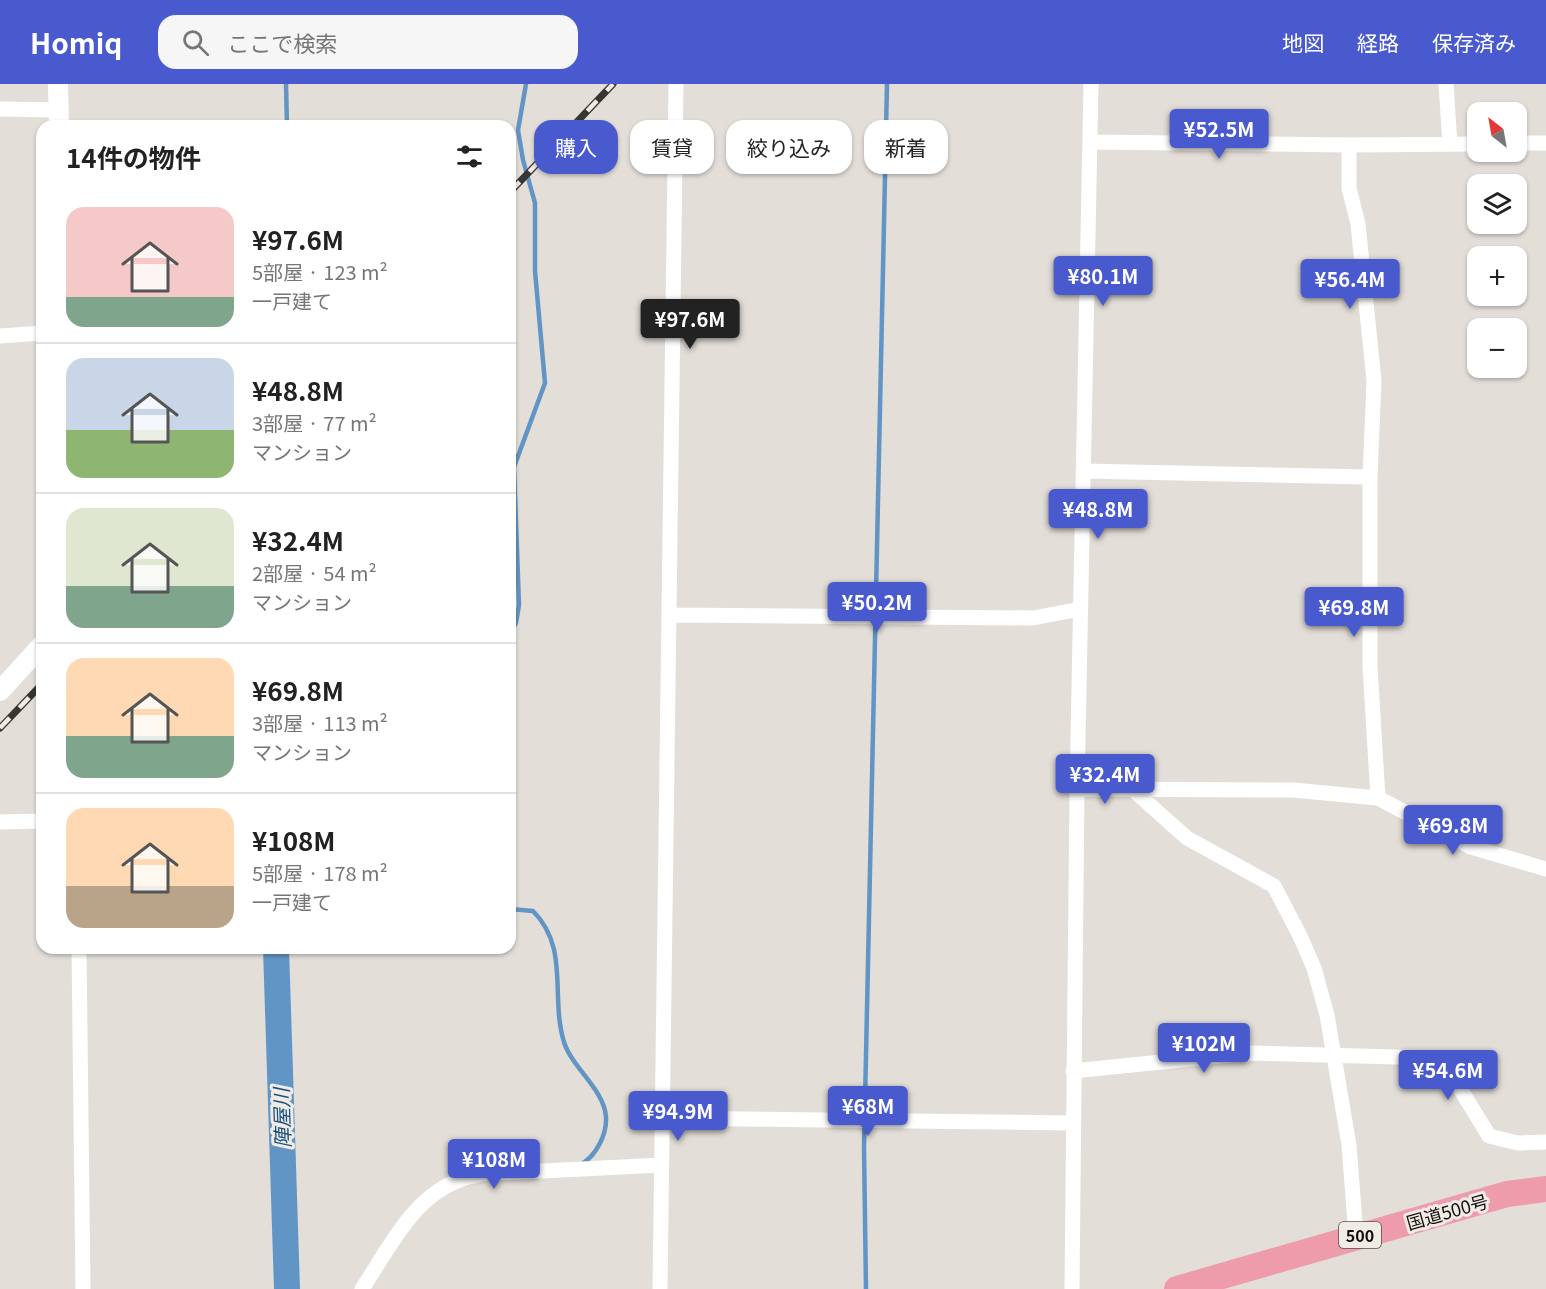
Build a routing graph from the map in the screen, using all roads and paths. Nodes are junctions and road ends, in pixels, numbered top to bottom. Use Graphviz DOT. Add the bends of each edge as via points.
graph roads {
  1 [pos="58,84"];
  2 [pos="676,84"];
  3 [pos="1090,84"];
  4 [pos="1446,84"];
  5 [pos="0,109"];
  6 [pos="59,118"];
  7 [pos="1090,142"];
  8 [pos="1527,143"];
  9 [pos="1546,143"];
  10 [pos="1450,144"];
  11 [pos="1467,144"];
  12 [pos="1349,145"];
  13 [pos="36,333"];
  14 [pos="0,336"];
  15 [pos="1083,471"];
  16 [pos="1370,477"];
  17 [pos="1080,609"];
  18 [pos="671,615"];
  19 [pos="36,652"];
  20 [pos="0,692"];
  21 [pos="1077,789"];
  22 [pos="1132,789"];
  23 [pos="1378,798"];
  24 [pos="36,821"];
  25 [pos="0,822"];
  26 [pos="1546,869"];
  27 [pos="78,954"];
  28 [pos="1334,1057"];
  29 [pos="1073,1071"];
  30 [pos="663,1118"];
  31 [pos="1073,1123"];
  32 [pos="1546,1142"];
  33 [pos="661,1165"];
  34 [pos="1546,1189"];
  35 [pos="1356,1236"];
  36 [pos="83,1289"];
  37 [pos="362,1289"];
  38 [pos="660,1289"];
  39 [pos="1072,1289"];
  40 [pos="1177,1289"];
  1 -- 6 [label="street"];
  2 -- 18 [label="street"];
  3 -- 7 [label="street"];
  4 -- 10 [label="street"];
  5 -- 6 [label="street"];
  7 -- 12 [label="street"];
  7 -- 15 [label="street"];
  8 -- 9 [label="street"];
  10 -- 11 [label="street"];
  10 -- 12 [label="street"];
  12 -- 16 [label="street" via="1349,188 1358,224 1374,381"];
  13 -- 14 [label="street"];
  15 -- 16 [label="street"];
  15 -- 17 [label="street"];
  16 -- 23 [label="street" via="1370,666"];
  17 -- 18 [label="street" via="1033,618"];
  17 -- 21 [label="street"];
  18 -- 30 [label="street"];
  19 -- 20 [label="street"];
  21 -- 22 [label="street"];
  21 -- 29 [label="street"];
  22 -- 23 [label="street" via="1293,790"];
  22 -- 28 [label="street" via="1186,838 1274,886 1314,968"];
  23 -- 26 [label="street" via="1471,847"];
  24 -- 25 [label="street"];
  27 -- 36 [label="street"];
  28 -- 29 [label="street" via="1250,1053"];
  28 -- 32 [label="street" via="1431,1058 1444,1064 1489,1136 1518,1143"];
  28 -- 35 [label="street" via="1349,1145"];
  29 -- 31 [label="street"];
  30 -- 31 [label="street"];
  30 -- 33 [label="street"];
  31 -- 39 [label="street"];
  33 -- 37 [label="street" via="481,1174 453,1182 428,1199 402,1229"];
  33 -- 38 [label="street"];
  34 -- 35 [label="highway, 国道500号 / 500" via="1507,1194"];
  35 -- 40 [label="highway, 国道500号 / 500"];
}
